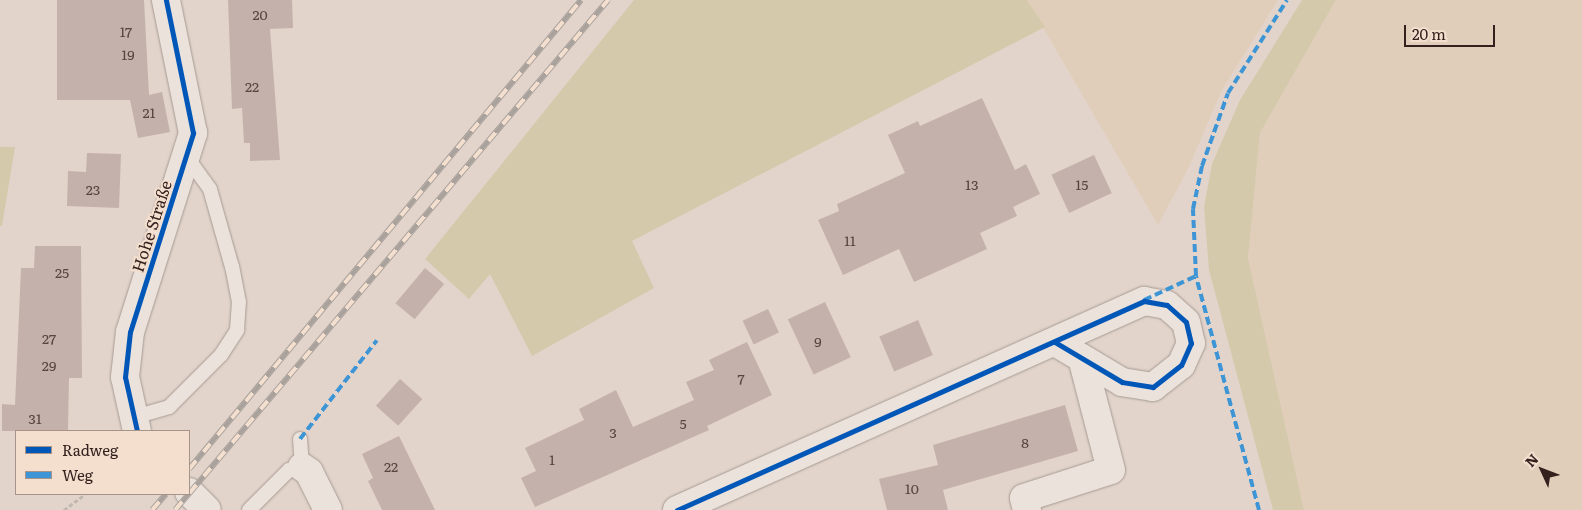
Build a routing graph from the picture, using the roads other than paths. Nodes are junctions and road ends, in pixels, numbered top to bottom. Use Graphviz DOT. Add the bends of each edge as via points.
graph roads {
  1 [pos="166,0"];
  2 [pos="188,159"];
  3 [pos="1055,342"];
  4 [pos="1084,362"];
  5 [pos="134,425"];
  6 [pos="300,439"];
  7 [pos="302,467"];
  8 [pos="190,493"];
  9 [pos="207,510"];
  10 [pos="249,510"];
  11 [pos="328,510"];
  12 [pos="677,510"];
  13 [pos="1027,510"];
  1 -- 2 [label="street, Hohe Straße" via="193,133"];
  2 -- 5 [label="street, Hohe Straße" via="130,332 125,377"];
  2 -- 5 [label="lane" via="210,190 240,302 237,330 221,355 168,406"];
  3 -- 4 [label="street"];
  3 -- 4 [label="street" via="1144,301 1167,305 1186,322 1191,343 1181,365 1153,387 1122,382"];
  3 -- 12 [label="street"];
  4 -- 13 [label="street" via="1111,470 1024,498"];
  6 -- 7 [label="lane"];
  7 -- 10 [label="lane" via="289,470"];
  7 -- 11 [label="street" via="309,472"];
  8 -- 9 [label="street"];
}
